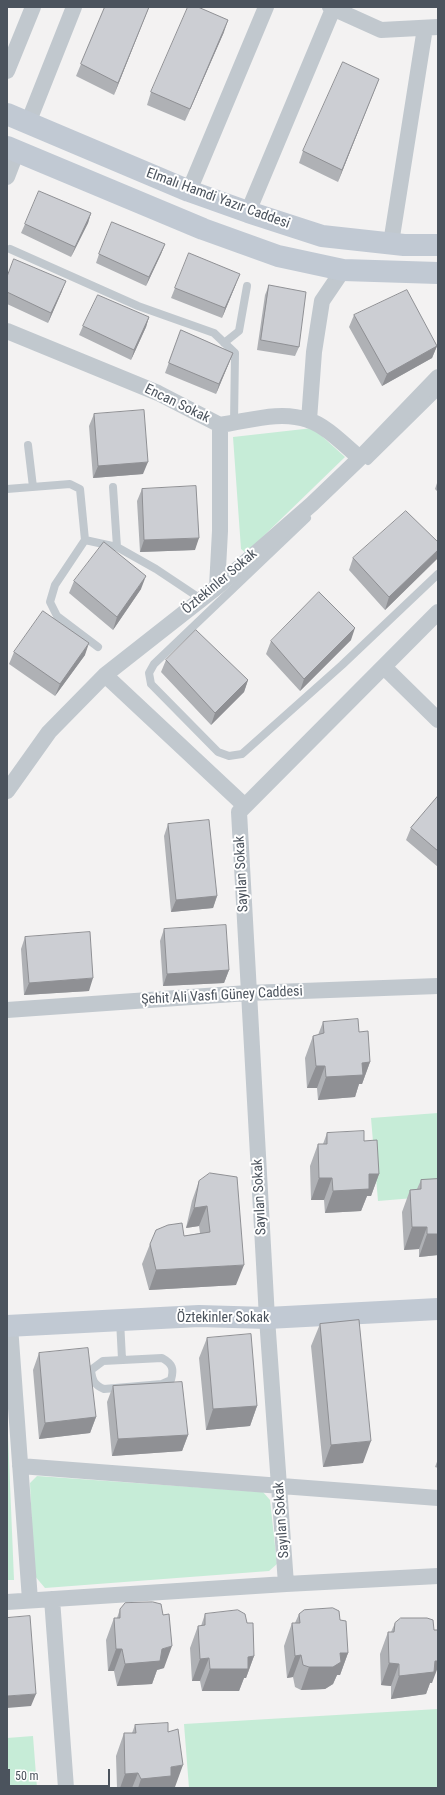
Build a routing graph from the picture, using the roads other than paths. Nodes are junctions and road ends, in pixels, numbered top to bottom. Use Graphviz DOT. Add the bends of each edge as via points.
graph roads {
  1 [pos="33,7"];
  2 [pos="74,7"];
  3 [pos="266,7"];
  4 [pos="331,8"];
  5 [pos="432,27"];
  6 [pos="7,71"];
  7 [pos="7,114"];
  8 [pos="28,123"];
  9 [pos="12,149"];
  10 [pos="7,177"];
  11 [pos="189,191"];
  12 [pos="248,212"];
  13 [pos="391,244"];
  14 [pos="438,244"];
  15 [pos="10,249"];
  16 [pos="343,270"];
  17 [pos="438,273"];
  18 [pos="247,286"];
  19 [pos="7,331"];
  20 [pos="224,343"];
  21 [pos="438,377"];
  22 [pos="438,392"];
  23 [pos="308,420"];
  24 [pos="227,424"];
  25 [pos="28,445"];
  26 [pos="360,458"];
  27 [pos="33,487"];
  28 [pos="113,487"];
  29 [pos="7,489"];
  30 [pos="86,540"];
  31 [pos="117,547"];
  32 [pos="438,574"];
  33 [pos="217,587"];
  34 [pos="201,599"];
  35 [pos="438,612"];
  36 [pos="98,647"];
  37 [pos="384,667"];
  38 [pos="105,675"];
  39 [pos="438,720"];
  40 [pos="7,791"];
  41 [pos="245,806"];
  42 [pos="438,986"];
  43 [pos="248,993"];
  44 [pos="7,1010"];
  45 [pos="438,1309"];
  46 [pos="267,1318"];
  47 [pos="120,1320"];
  48 [pos="8,1326"];
  49 [pos="122,1359"];
  50 [pos="20,1466"];
  51 [pos="279,1487"];
  52 [pos="438,1498"];
  53 [pos="438,1576"];
  54 [pos="286,1584"];
  55 [pos="52,1599"];
  56 [pos="30,1600"];
  57 [pos="7,1602"];
  58 [pos="66,1788"];
  1 -- 6 [label="street"];
  2 -- 8 [label="street"];
  3 -- 11 [label="street"];
  4 -- 5 [label="street" via="381,30"];
  4 -- 12 [label="street"];
  5 -- 13 [label="street"];
  7 -- 8 [label="main road, Elmalı Hamdi Yazır Caddesi"];
  8 -- 11 [label="main road, Elmalı Hamdi Yazır Caddesi"];
  9 -- 10 [label="street"];
  9 -- 16 [label="main road" via="203,229 278,256"];
  11 -- 12 [label="main road, Elmalı Hamdi Yazır Caddesi"];
  12 -- 13 [label="main road, Elmalı Hamdi Yazır Caddesi" via="322,236"];
  13 -- 14 [label="main road, Elmalı Hamdi Yazır Caddesi"];
  15 -- 20 [label="lane" via="138,306 214,333"];
  16 -- 17 [label="main road"];
  16 -- 23 [label="street" via="322,301"];
  18 -- 20 [label="lane" via="239,331"];
  19 -- 24 [label="street, Encan Sokak"];
  20 -- 24 [label="lane" via="235,353"];
  21 -- 26 [label="street, Öztekinler Sokak"];
  22 -- 32 [label="lane" via="154,664 149,673 151,684 218,752 229,756 242,754 342,665"];
  23 -- 24 [label="street" via="278,415"];
  23 -- 26 [label="street" via="326,430"];
  24 -- 33 [label="street, Encan Sokak"];
  25 -- 27 [label="lane"];
  26 -- 33 [label="street, Öztekinler Sokak" via="312,504"];
  27 -- 29 [label="lane"];
  27 -- 30 [label="lane" via="70,484 80,490"];
  28 -- 31 [label="lane"];
  30 -- 31 [label="lane"];
  30 -- 36 [label="lane" via="55,584 50,602 57,616"];
  31 -- 34 [label="lane"];
  33 -- 34 [label="street, Öztekinler Sokak"];
  34 -- 38 [label="street, Öztekinler Sokak"];
  35 -- 37 [label="street, Sayılan Sokak"];
  37 -- 39 [label="street"];
  37 -- 41 [label="street, Sayılan Sokak"];
  38 -- 40 [label="street, Öztekinler Sokak" via="49,732"];
  38 -- 41 [label="street"];
  41 -- 43 [label="street, Sayılan Sokak" via="239,812"];
  42 -- 43 [label="street, Şehit Ali Vasfi Güney Caddesi"];
  43 -- 44 [label="street, Şehit Ali Vasfi Güney Caddesi"];
  43 -- 46 [label="street, Sayılan Sokak"];
  45 -- 46 [label="main road, Öztekinler Sokak"];
  46 -- 47 [label="main road, Öztekinler Sokak" via="199,1316"];
  46 -- 51 [label="street, Sayılan Sokak"];
  47 -- 48 [label="main road, Öztekinler Sokak"];
  47 -- 49 [label="lane"];
  48 -- 50 [label="street"];
  49 -- 49 [label="lane" via="162,1358 170,1362 173,1369 171,1380 162,1384 122,1389 104,1389 96,1386 91,1370 94,1366 103,1361"];
  50 -- 51 [label="street"];
  50 -- 56 [label="street"];
  51 -- 52 [label="street"];
  51 -- 54 [label="street, Sayılan Sokak"];
  53 -- 54 [label="street"];
  54 -- 55 [label="street"];
  55 -- 56 [label="street"];
  55 -- 58 [label="street"];
  56 -- 57 [label="street"];
}
